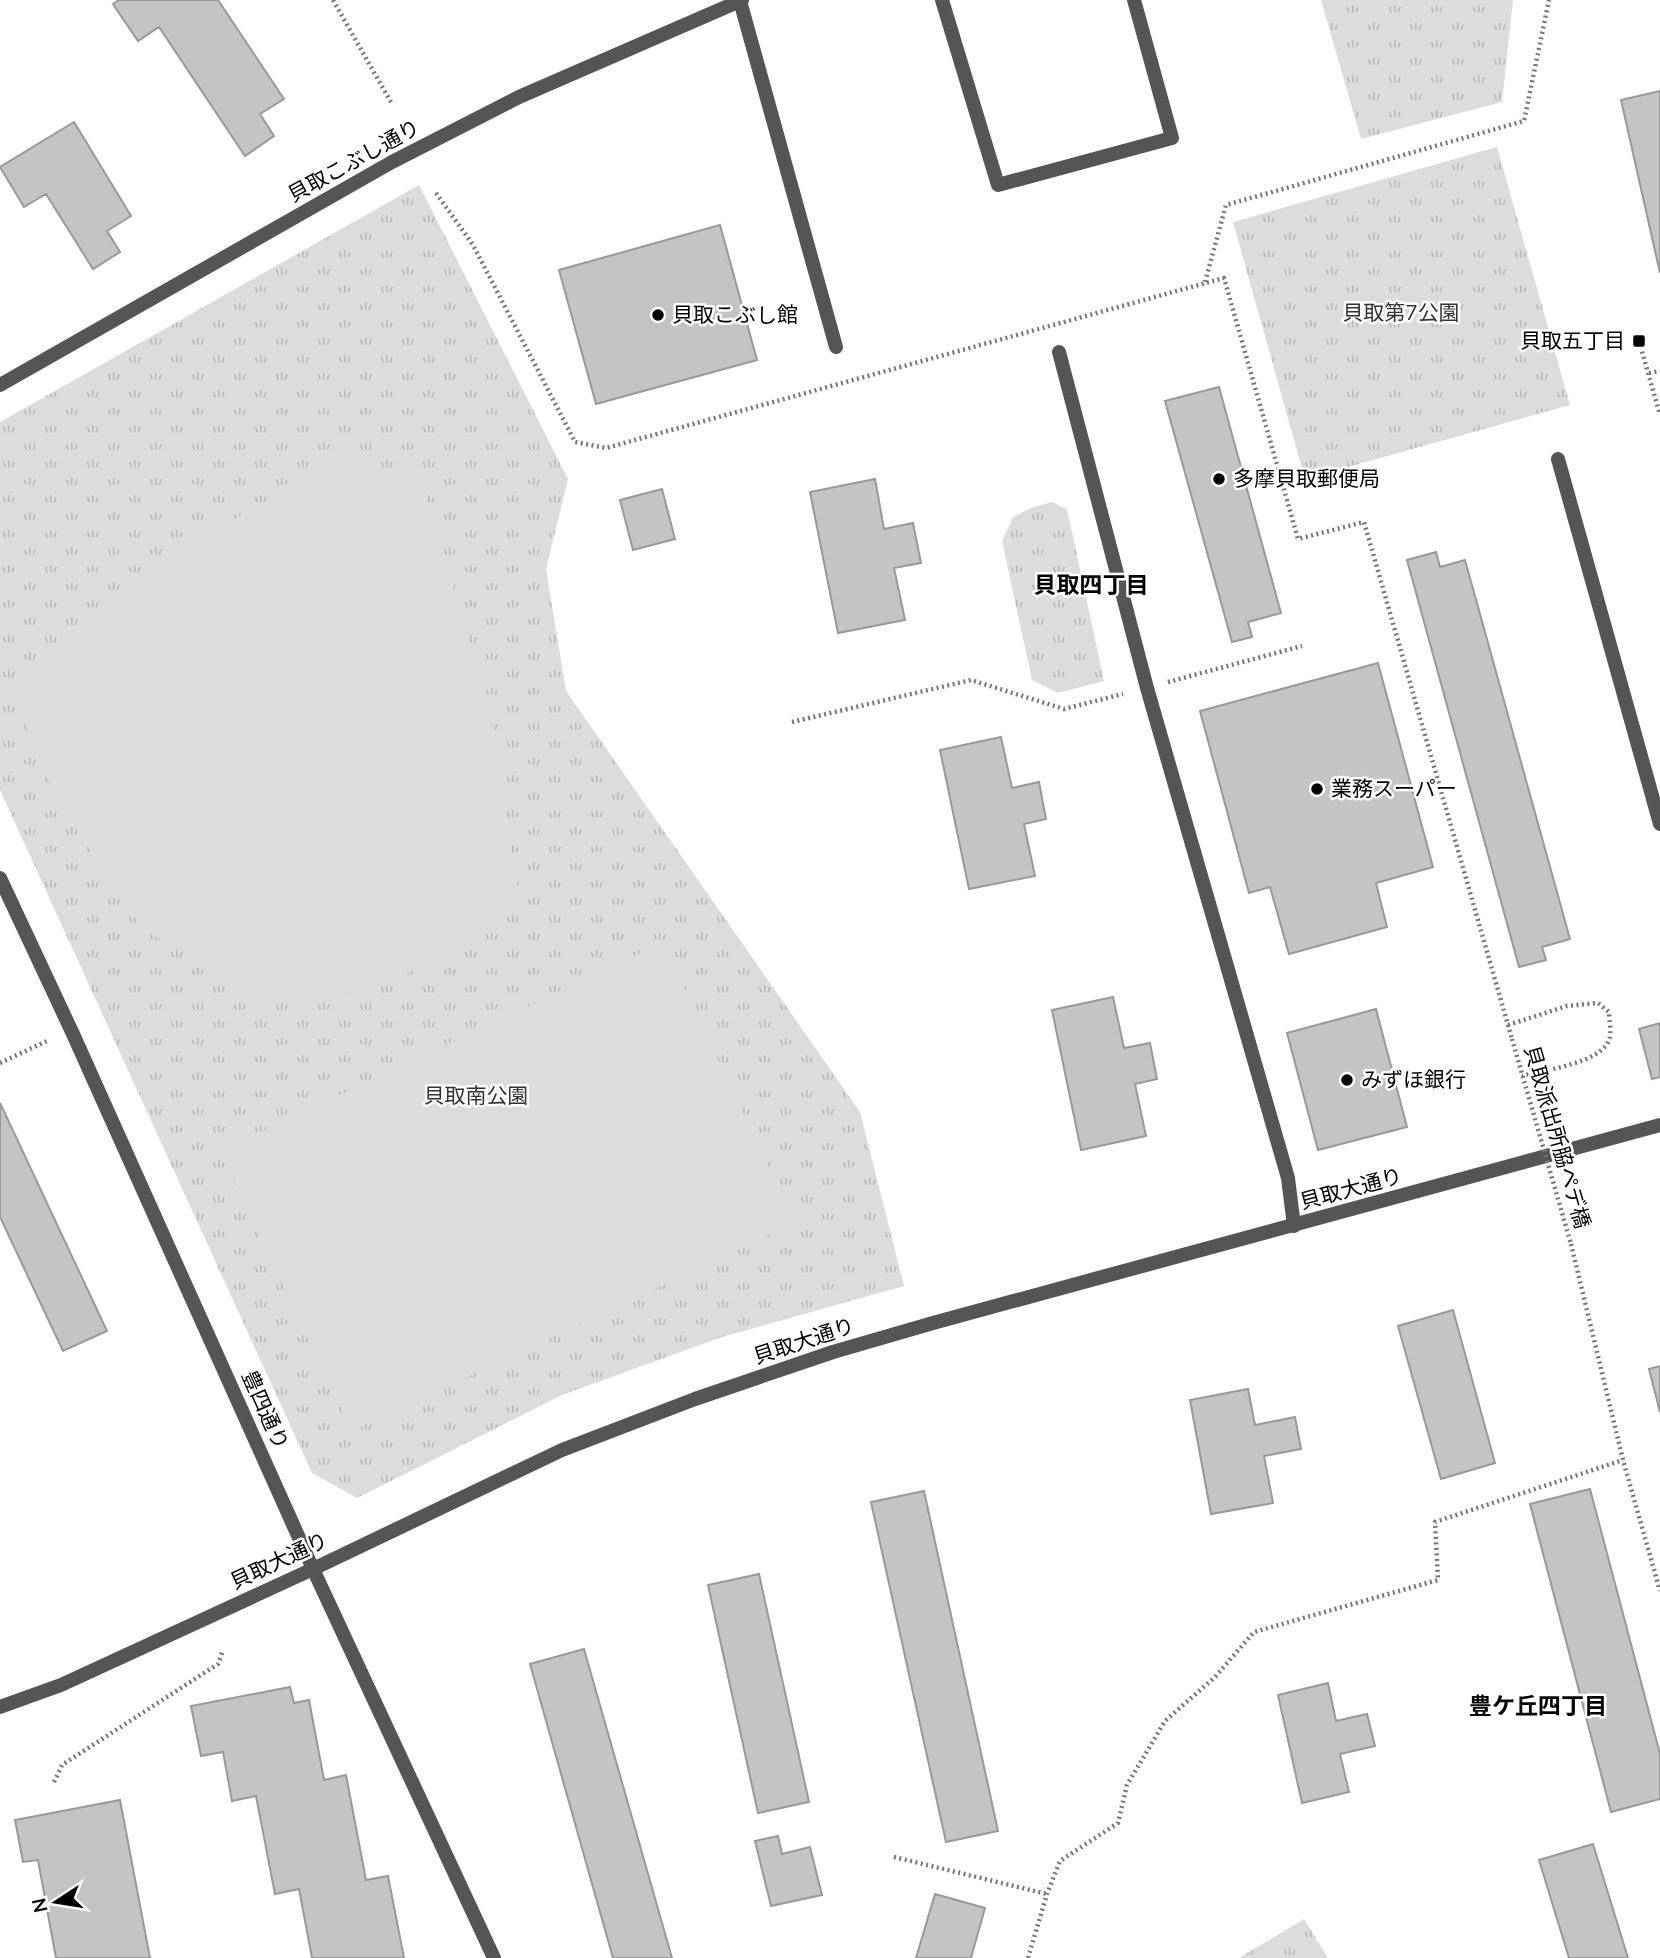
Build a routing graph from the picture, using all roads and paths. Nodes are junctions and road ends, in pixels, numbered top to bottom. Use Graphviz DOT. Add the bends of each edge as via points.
graph roads {
  1 [pos="332,0"];
  2 [pos="741,0"];
  3 [pos="943,0"];
  4 [pos="1134,0"];
  5 [pos="1549,0"];
  6 [pos="392,104"];
  7 [pos="436,193"];
  8 [pos="1205,283"];
  9 [pos="1639,341"];
  10 [pos="836,347"];
  11 [pos="1059,352"];
  12 [pos="1660,371"];
  13 [pos="1648,373"];
  14 [pos="0,385"];
  15 [pos="1660,415"];
  16 [pos="1558,459"];
  17 [pos="1303,646"];
  18 [pos="1147,688"];
  19 [pos="792,722"];
  20 [pos="1660,824"];
  21 [pos="0,878"];
  22 [pos="1508,1025"];
  23 [pos="47,1041"];
  24 [pos="0,1063"];
  25 [pos="1522,1076"];
  26 [pos="1660,1125"];
  27 [pos="1294,1226"];
  28 [pos="1623,1460"];
  29 [pos="313,1569"];
  30 [pos="1660,1591"];
  31 [pos="223,1650"];
  32 [pos="0,1707"];
  33 [pos="54,1782"];
  34 [pos="894,1857"];
  35 [pos="1047,1894"];
  36 [pos="494,1958"];
  37 [pos="1028,1958"];
  1 -- 6 [label="path"];
  2 -- 10 [label="street"];
  2 -- 14 [label="street, 貝取こぶし通り" via="519,97 392,162"];
  3 -- 4 [label="street" via="998,185 1172,138"];
  5 -- 8 [label="path" via="1524,121 1226,205"];
  7 -- 8 [label="path" via="473,245 575,442 606,448"];
  8 -- 22 [label="path, 貝取派出所脇ペデ橋" via="1224,278 1298,539 1364,522"];
  9 -- 13 [label="path"];
  11 -- 18 [label="street"];
  12 -- 13 [label="path"];
  13 -- 15 [label="path"];
  16 -- 20 [label="street"];
  17 -- 18 [label="path"];
  18 -- 19 [label="path" via="1064,709 971,680"];
  18 -- 27 [label="street" via="1288,1178"];
  21 -- 29 [label="street, 豊四通り"];
  22 -- 25 [label="path, 貝取派出所脇ペデ橋, bridge"];
  22 -- 25 [label="path" via="1567,1006 1598,1003 1609,1012 1611,1038 1603,1051"];
  23 -- 24 [label="path"];
  25 -- 28 [label="path, 貝取派出所脇ペデ橋, bridge" via="1571,1244"];
  26 -- 27 [label="street, 貝取大通り"];
  27 -- 29 [label="street, 貝取大通り" via="833,1352 695,1399 562,1450"];
  28 -- 30 [label="path, 貝取派出所脇ペデ橋"];
  28 -- 35 [label="path" via="1435,1522 1438,1580 1254,1632 1214,1677 1165,1721 1127,1785 1118,1823 1060,1861"];
  29 -- 32 [label="street, 貝取大通り" via="61,1685"];
  29 -- 36 [label="street, 豊四通り"];
  31 -- 33 [label="path" via="218,1664 62,1765"];
  34 -- 35 [label="path"];
  35 -- 37 [label="path"];
}
